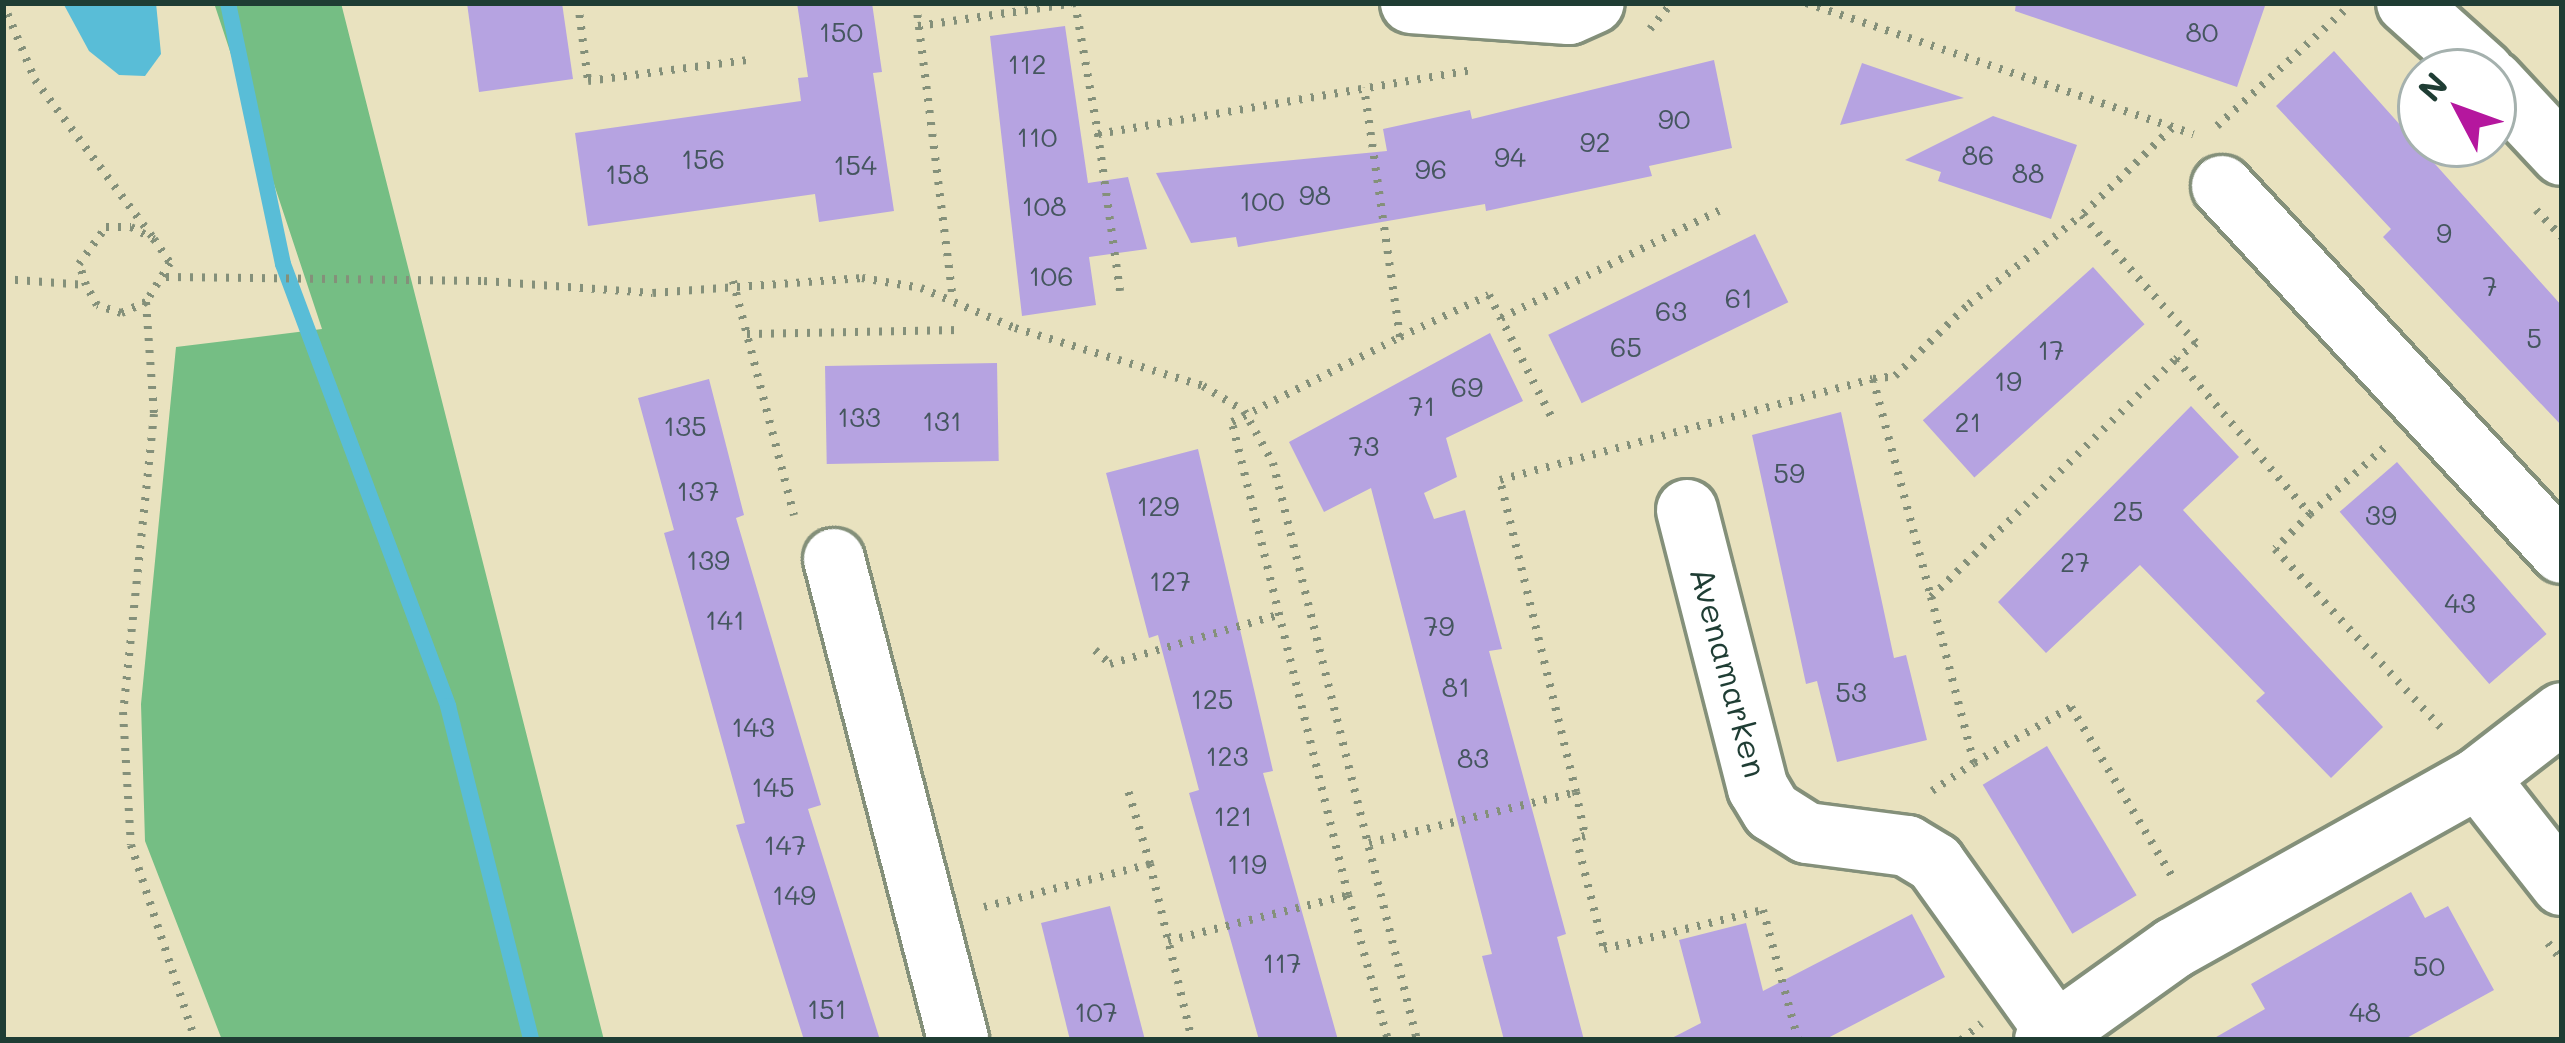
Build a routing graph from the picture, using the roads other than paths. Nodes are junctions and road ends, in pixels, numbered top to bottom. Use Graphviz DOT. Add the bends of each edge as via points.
graph roads {
  1 [pos="1412,3"];
  2 [pos="2407,3"];
  3 [pos="1613,20"];
  4 [pos="2457,48"];
  5 [pos="2517,107"];
  6 [pos="2562,155"];
  7 [pos="2213,162"];
  8 [pos="1687,510"];
  9 [pos="2562,553"];
  10 [pos="834,559"];
  11 [pos="2562,713"];
  12 [pos="2473,750"];
  13 [pos="2562,885"];
  14 [pos="2042,1020"];
  15 [pos="958,1040"];
  1 -- 3 [label="street"];
  2 -- 4 [label="street"];
  5 -- 6 [label="street"];
  7 -- 9 [label="street"];
  8 -- 14 [label="street, Avenamarken" via="1758,788 1772,811 1807,833 1906,847 1935,863"];
  10 -- 15 [label="street"];
  11 -- 12 [label="street"];
  12 -- 13 [label="street"];
  12 -- 14 [label="street" via="2174,948"];
}
